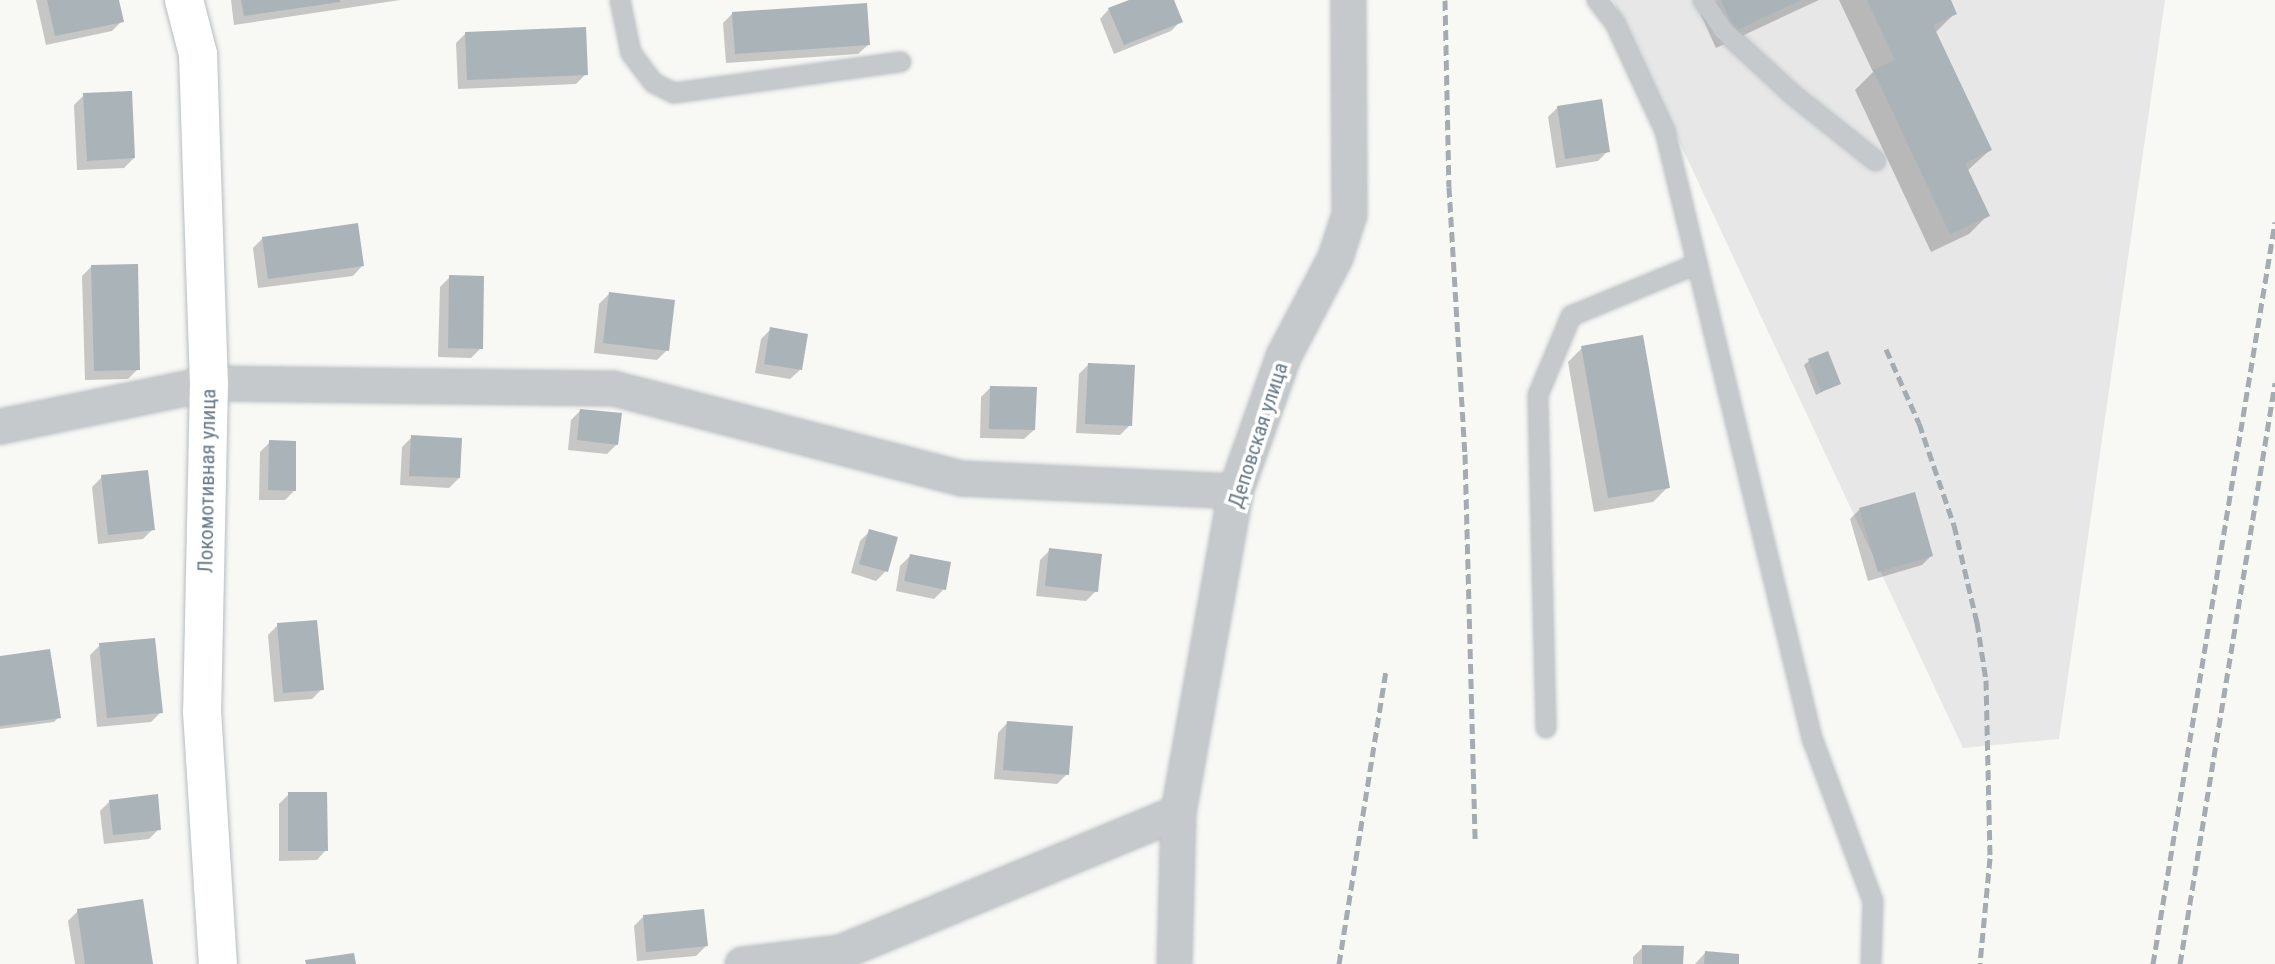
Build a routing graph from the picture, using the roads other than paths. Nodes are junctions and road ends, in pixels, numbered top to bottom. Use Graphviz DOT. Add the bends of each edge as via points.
graph roads {
  1 [pos="184,0"];
  2 [pos="620,0"];
  3 [pos="1348,0"];
  4 [pos="1597,0"];
  5 [pos="1703,0"];
  6 [pos="901,62"];
  7 [pos="1876,161"];
  8 [pos="1695,265"];
  9 [pos="209,383"];
  10 [pos="0,426"];
  11 [pos="1235,491"];
  12 [pos="1546,728"];
  13 [pos="1178,812"];
  14 [pos="218,964"];
  15 [pos="742,964"];
  16 [pos="1174,964"];
  17 [pos="1871,964"];
  1 -- 9 [label="street, Локомотивная улица" via="198,54"];
  2 -- 6 [label="lane" via="631,53 654,83 674,93"];
  3 -- 11 [label="street, Деповская улица" via="1349,214 1335,257 1283,356"];
  4 -- 8 [label="lane" via="1615,23 1665,131"];
  5 -- 7 [label="lane" via="1723,30 1792,94"];
  8 -- 12 [label="lane" via="1571,316 1538,395"];
  8 -- 17 [label="lane" via="1812,738 1873,901"];
  9 -- 10 [label="street"];
  9 -- 11 [label="street" via="613,388 962,478"];
  9 -- 14 [label="street, Локомотивная улица" via="202,711"];
  11 -- 13 [label="street, Деповская улица"];
  13 -- 15 [label="street" via="840,952"];
  13 -- 16 [label="street, Деповская улица"];
}
